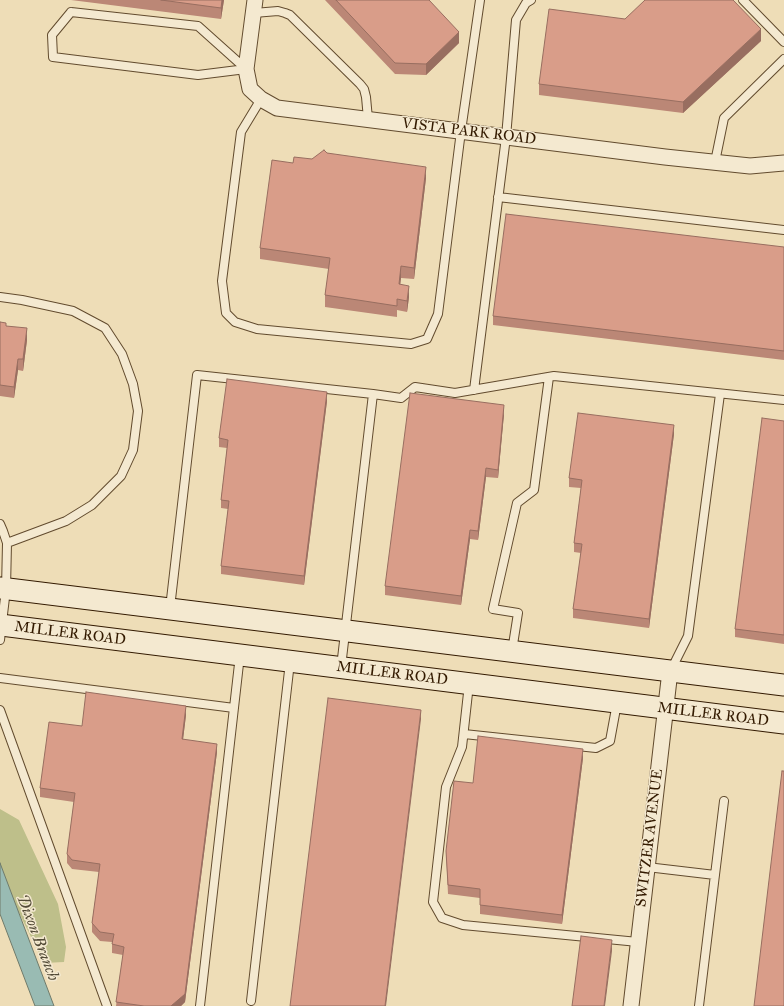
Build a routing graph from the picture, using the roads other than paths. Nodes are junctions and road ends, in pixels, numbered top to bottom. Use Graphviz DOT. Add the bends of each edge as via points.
graph roads {
  1 [pos="480,0"];
  2 [pos="531,0"];
  3 [pos="743,0"];
  4 [pos="254,6"];
  5 [pos="784,42"];
  6 [pos="784,58"];
  7 [pos="246,70"];
  8 [pos="261,99"];
  9 [pos="368,119"];
  10 [pos="461,131"];
  11 [pos="506,137"];
  12 [pos="715,162"];
  13 [pos="784,163"];
  14 [pos="498,197"];
  15 [pos="784,230"];
  16 [pos="0,298"];
  17 [pos="549,377"];
  18 [pos="474,390"];
  19 [pos="373,394"];
  20 [pos="720,394"];
  21 [pos="784,400"];
  22 [pos="0,524"];
  23 [pos="7,543"];
  24 [pos="3,588"];
  25 [pos="170,609"];
  26 [pos="1,630"];
  27 [pos="346,631"];
  28 [pos="512,652"];
  29 [pos="240,655"];
  30 [pos="291,662"];
  31 [pos="341,668"];
  32 [pos="670,671"];
  33 [pos="0,678"];
  34 [pos="469,684"];
  35 [pos="784,685"];
  36 [pos="617,702"];
  37 [pos="234,708"];
  38 [pos="666,709"];
  39 [pos="0,710"];
  40 [pos="784,723"];
  41 [pos="464,734"];
  42 [pos="724,801"];
  43 [pos="647,867"];
  44 [pos="715,875"];
  45 [pos="638,942"];
  46 [pos="252,1001"];
  47 [pos="107,1006"];
  48 [pos="200,1006"];
  49 [pos="631,1006"];
  50 [pos="699,1006"];
  1 -- 10 [label="lane"];
  2 -- 11 [label="lane" via="526,3 516,20"];
  3 -- 5 [label="lane"];
  4 -- 7 [label="street, VISTA PARK ROAD"];
  4 -- 9 [label="lane" via="290,15 360,84 366,97"];
  6 -- 12 [label="lane" via="724,118"];
  7 -- 7 [label="lane" via="198,75 53,57 52,35 71,12 198,26"];
  7 -- 8 [label="street, VISTA PARK ROAD" via="250,89"];
  8 -- 9 [label="street, VISTA PARK ROAD" via="277,108"];
  8 -- 10 [label="lane" via="241,132 222,281 226,312 235,322 257,329 411,344 427,338 438,314"];
  9 -- 10 [label="street, VISTA PARK ROAD"];
  10 -- 11 [label="street, VISTA PARK ROAD"];
  11 -- 12 [label="street, VISTA PARK ROAD"];
  11 -- 14 [label="lane"];
  12 -- 13 [label="street, VISTA PARK ROAD" via="750,166"];
  14 -- 15 [label="lane"];
  14 -- 18 [label="lane"];
  16 -- 23 [label="lane" via="73,311 105,328 122,354 133,384 138,411 133,450 121,476 92,505 66,521"];
  17 -- 18 [label="lane"];
  17 -- 20 [label="lane"];
  17 -- 28 [label="lane" via="534,490 517,504 492,609 518,612"];
  18 -- 19 [label="lane" via="455,393 415,387 401,398"];
  19 -- 25 [label="lane" via="197,375"];
  19 -- 27 [label="lane"];
  20 -- 21 [label="lane"];
  20 -- 32 [label="lane" via="688,636"];
  22 -- 23 [label="lane"];
  23 -- 24 [label="lane"];
  24 -- 25 [label="main road"];
  24 -- 26 [label="lane"];
  25 -- 27 [label="main road"];
  26 -- 29 [label="main road, MILLER ROAD"];
  27 -- 28 [label="main road"];
  27 -- 31 [label="lane"];
  28 -- 32 [label="main road"];
  29 -- 30 [label="main road, MILLER ROAD"];
  29 -- 37 [label="lane"];
  30 -- 31 [label="main road, MILLER ROAD"];
  30 -- 46 [label="lane"];
  31 -- 34 [label="main road, MILLER ROAD"];
  32 -- 35 [label="main road"];
  32 -- 38 [label="street, SWITZER AVENUE"];
  33 -- 37 [label="lane"];
  34 -- 36 [label="main road, MILLER ROAD"];
  34 -- 41 [label="lane"];
  36 -- 38 [label="main road, MILLER ROAD"];
  36 -- 41 [label="lane" via="610,741 596,748"];
  37 -- 48 [label="lane"];
  38 -- 40 [label="main road, MILLER ROAD"];
  38 -- 43 [label="street, SWITZER AVENUE"];
  39 -- 47 [label="lane"];
  41 -- 45 [label="lane" via="462,747 445,794 433,902 442,918 463,925"];
  42 -- 44 [label="lane"];
  43 -- 44 [label="lane"];
  43 -- 45 [label="street, SWITZER AVENUE"];
  44 -- 50 [label="lane"];
  45 -- 49 [label="street, SWITZER AVENUE"];
}
